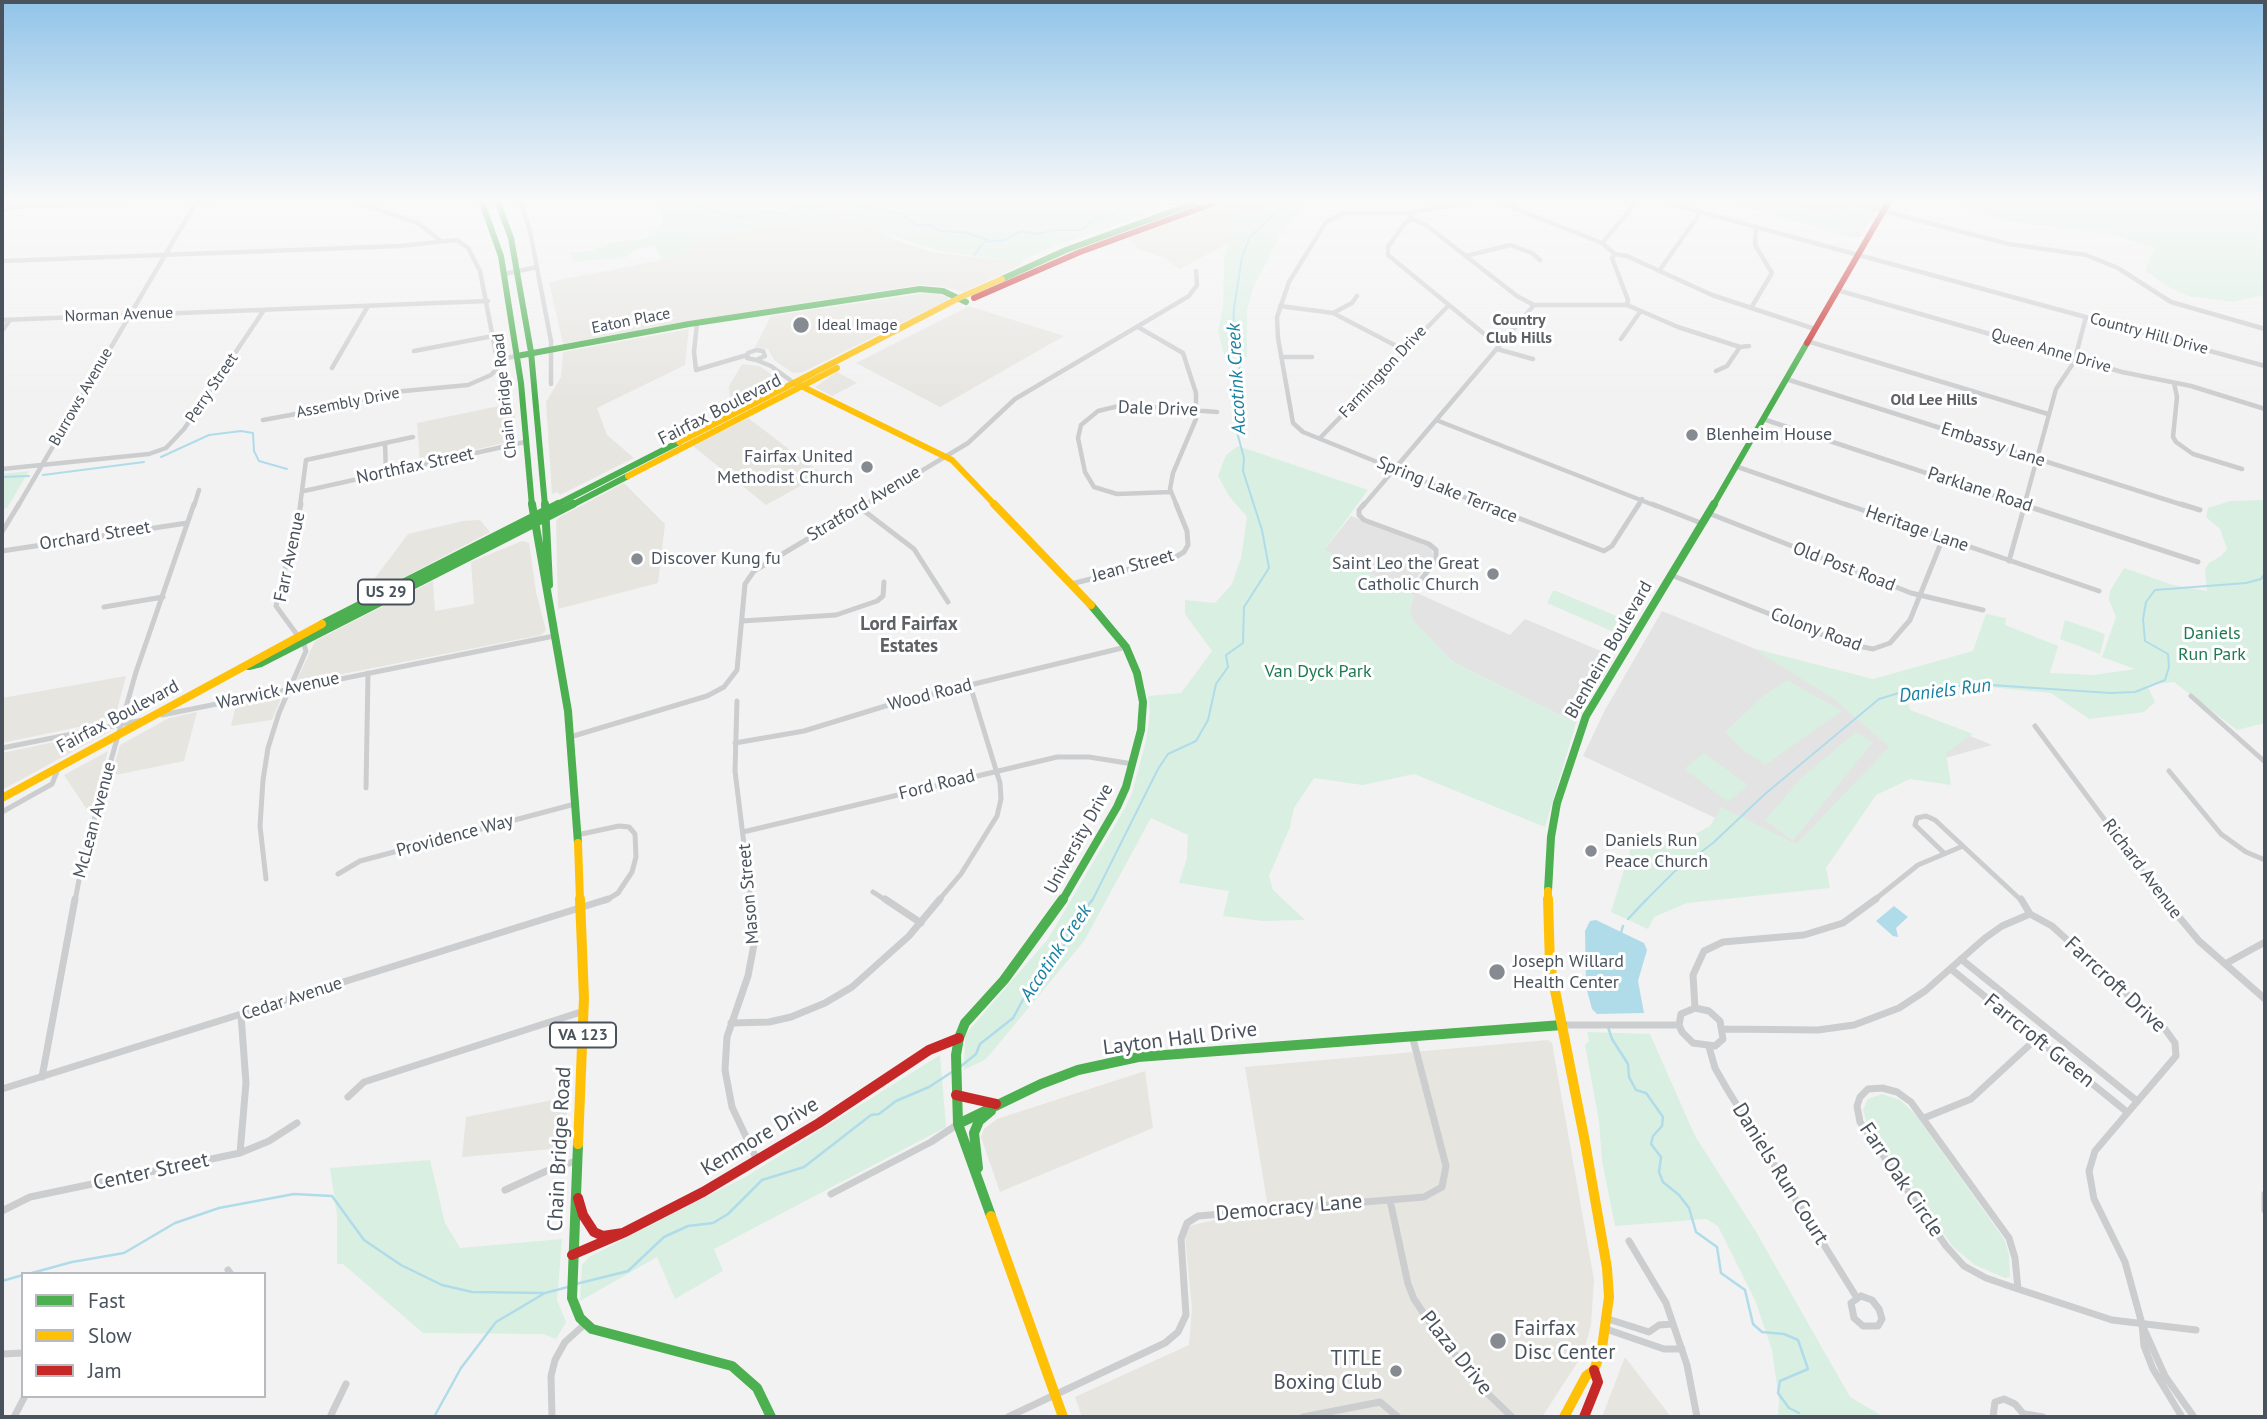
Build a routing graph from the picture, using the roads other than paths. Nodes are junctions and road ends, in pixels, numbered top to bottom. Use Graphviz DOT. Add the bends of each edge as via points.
graph roads {
  1 [pos="158,269"];
  2 [pos="479,269"];
  3 [pos="503,269"];
  4 [pos="526,269"];
  5 [pos="537,269"];
  6 [pos="1026,269"];
  7 [pos="1037,269"];
  8 [pos="1297,269"];
  9 [pos="1406,269"];
  10 [pos="1483,269"];
  11 [pos="1616,269"];
  12 [pos="1654,269"];
  13 [pos="1770,269"];
  14 [pos="1850,269"];
  15 [pos="1910,269"];
  16 [pos="2120,269"];
  17 [pos="517,271"];
  18 [pos="1196,271"];
  19 [pos="1659,271"];
  20 [pos="504,274"];
  21 [pos="1838,290"];
  22 [pos="1357,296"];
  23 [pos="962,300"];
  24 [pos="488,301"];
  25 [pos="1534,305"];
  26 [pos="1627,305"];
  27 [pos="368,306"];
  28 [pos="1280,306"];
  29 [pos="1448,306"];
  30 [pos="1751,308"];
  31 [pos="264,310"];
  32 [pos="1640,312"];
  33 [pos="1333,313"];
  34 [pos="130,316"];
  35 [pos="2086,317"];
  36 [pos="2,320"];
  37 [pos="10,320"];
  38 [pos="697,323"];
  39 [pos="1138,327"];
  40 [pos="1815,329"];
  41 [pos="2265,329"];
  42 [pos="2,331"];
  43 [pos="493,336"];
  44 [pos="1621,340"];
  45 [pos="1807,341"];
  46 [pos="1749,345"];
  47 [pos="1498,347"];
  48 [pos="1740,347"];
  49 [pos="550,349"];
  50 [pos="1404,349"];
  51 [pos="414,351"];
  52 [pos="531,352"];
  53 [pos="747,355"];
  54 [pos="517,356"];
  55 [pos="765,356"];
  56 [pos="507,358"];
  57 [pos="1281,358"];
  58 [pos="1312,358"];
  59 [pos="2075,358"];
  60 [pos="1533,359"];
  61 [pos="753,360"];
  62 [pos="732,361"];
  63 [pos="771,366"];
  64 [pos="2265,366"];
  65 [pos="332,368"];
  66 [pos="696,370"];
  67 [pos="690,371"];
  68 [pos="1716,371"];
  69 [pos="1786,379"];
  70 [pos="2174,383"];
  71 [pos="551,384"];
  72 [pos="797,384"];
  73 [pos="536,387"];
  74 [pos="2265,409"];
  75 [pos="1198,411"];
  76 [pos="1216,412"];
  77 [pos="2049,414"];
  78 [pos="1763,419"];
  79 [pos="263,420"];
  80 [pos="1436,420"];
  81 [pos="413,437"];
  82 [pos="1320,438"];
  83 [pos="525,442"];
  84 [pos="385,443"];
  85 [pos="945,456"];
  86 [pos="2036,458"];
  87 [pos="42,465"];
  88 [pos="1735,466"];
  89 [pos="1394,468"];
  90 [pos="2242,469"];
  91 [pos="2,470"];
  92 [pos="386,473"];
  93 [pos="199,490"];
  94 [pos="304,491"];
  95 [pos="1171,492"];
  96 [pos="1642,499"];
  97 [pos="2024,505"];
  98 [pos="859,507"];
  99 [pos="2200,510"];
  100 [pos="1708,513"];
  101 [pos="544,515"];
  102 [pos="534,516"];
  103 [pos="187,523"];
  104 [pos="1701,523"];
  105 [pos="535,525"];
  106 [pos="2,532"];
  107 [pos="1943,538"];
  108 [pos="2,551"];
  109 [pos="1604,551"];
  110 [pos="1608,557"];
  111 [pos="2009,561"];
  112 [pos="2197,562"];
  113 [pos="1671,575"];
  114 [pos="884,582"];
  115 [pos="1071,584"];
  116 [pos="548,587"];
  117 [pos="1413,589"];
  118 [pos="2099,591"];
  119 [pos="1920,596"];
  120 [pos="163,597"];
  121 [pos="948,602"];
  122 [pos="104,607"];
  123 [pos="1983,610"];
  124 [pos="742,621"];
  125 [pos="555,635"];
  126 [pos="300,639"];
  127 [pos="1126,647"];
  128 [pos="368,673"];
  129 [pos="970,685"];
  130 [pos="288,690"];
  131 [pos="2191,696"];
  132 [pos="737,701"];
  133 [pos="148,719"];
  134 [pos="121,724"];
  135 [pos="2035,726"];
  136 [pos="118,735"];
  137 [pos="570,737"];
  138 [pos="735,743"];
  139 [pos="2,748"];
  140 [pos="2265,762"];
  141 [pos="1133,764"];
  142 [pos="58,767"];
  143 [pos="996,771"];
  144 [pos="2169,771"];
  145 [pos="366,788"];
  146 [pos="2,798"];
  147 [pos="575,804"];
  148 [pos="2,812"];
  149 [pos="743,832"];
  150 [pos="577,835"];
  151 [pos="1963,846"];
  152 [pos="1944,853"];
  153 [pos="2265,860"];
  154 [pos="338,874"];
  155 [pos="267,879"];
  156 [pos="873,892"];
  157 [pos="582,909"];
  158 [pos="2030,914"];
  159 [pos="921,923"];
  160 [pos="2265,942"];
  161 [pos="1962,959"];
  162 [pos="2225,964"];
  163 [pos="1951,969"];
  164 [pos="2265,999"];
  165 [pos="1695,1007"];
  166 [pos="584,1011"];
  167 [pos="241,1015"];
  168 [pos="732,1023"];
  169 [pos="1679,1025"];
  170 [pos="1562,1026"];
  171 [pos="1724,1029"];
  172 [pos="1412,1035"];
  173 [pos="959,1038"];
  174 [pos="2037,1038"];
  175 [pos="1709,1047"];
  176 [pos="43,1077"];
  177 [pos="2,1089"];
  178 [pos="955,1092"];
  179 [pos="348,1097"];
  180 [pos="2137,1101"];
  181 [pos="999,1104"];
  182 [pos="2127,1112"];
  183 [pos="1924,1118"];
  184 [pos="297,1123"];
  185 [pos="958,1124"];
  186 [pos="240,1153"];
  187 [pos="757,1160"];
  188 [pos="576,1161"];
  189 [pos="979,1180"];
  190 [pos="575,1184"];
  191 [pos="505,1190"];
  192 [pos="831,1194"];
  193 [pos="2265,1194"];
  194 [pos="1390,1200"];
  195 [pos="2265,1210"];
  196 [pos="2,1211"];
  197 [pos="623,1233"];
  198 [pos="1629,1241"];
  199 [pos="572,1255"];
  200 [pos="2018,1289"];
  201 [pos="1857,1298"];
  202 [pos="1608,1319"];
  203 [pos="585,1324"];
  204 [pos="1673,1324"];
  205 [pos="2142,1324"];
  206 [pos="1606,1329"];
  207 [pos="2196,1329"];
  208 [pos="1649,1332"];
  209 [pos="1649,1343"];
  210 [pos="1682,1349"];
  211 [pos="2,1353"];
  212 [pos="21,1353"];
  213 [pos="1594,1370"];
  214 [pos="345,1384"];
  215 [pos="1055,1396"];
  216 [pos="24,1398"];
  217 [pos="2026,1416"];
  218 [pos="13,1417"];
  219 [pos="330,1417"];
  220 [pos="552,1417"];
  221 [pos="771,1417"];
  222 [pos="1008,1417"];
  223 [pos="1063,1417"];
  224 [pos="1303,1417"];
  225 [pos="1398,1417"];
  226 [pos="1512,1417"];
  227 [pos="1564,1417"];
  228 [pos="1584,1417"];
  229 [pos="1697,1417"];
  230 [pos="1993,1417"];
  231 [pos="2043,1417"];
  232 [pos="2182,1417"];
  233 [pos="2194,1417"];
  1 -- 34 [label="street, Burrows Avenue"];
  2 -- 24 [label="street"];
  3 -- 20 [label="main road, Chain Bridge Road / VA 123"];
  4 -- 17 [label="street"];
  5 -- 49 [label="street"];
  6 -- 23 [label="main road, Fairfax Boulevard / US 29"];
  7 -- 23 [label="main road, Fairfax Boulevard / US 29"];
  8 -- 28 [label="street, Spring Lake Terrace"];
  9 -- 29 [label="street"];
  10 -- 25 [label="street"];
  11 -- 26 [label="street"];
  12 -- 19 [label="street"];
  13 -- 30 [label="street" via="1772,273"];
  14 -- 21 [label="main road, Blenheim Boulevard"];
  15 -- 35 [label="street, Country Hill Drive"];
  16 -- 41 [label="street" via="2171,302"];
  17 -- 20 [label="street"];
  17 -- 52 [label="main road, Chain Bridge Road / VA 123"];
  18 -- 39 [label="street, Stratford Avenue" via="1193,293"];
  19 -- 30 [label="street"];
  20 -- 54 [label="main road, Chain Bridge Road / VA 123"];
  21 -- 40 [label="main road, Blenheim Boulevard"];
  21 -- 59 [label="street, Queen Anne Drive"];
  22 -- 33 [label="street"];
  23 -- 38 [label="main road, Eaton Place" via="938,290 920,289"];
  23 -- 72 [label="main road, Fairfax Boulevard / US 29"];
  24 -- 27 [label="street, Norman Avenue"];
  24 -- 43 [label="street"];
  25 -- 26 [label="street"];
  25 -- 47 [label="street"];
  26 -- 32 [label="street"];
  27 -- 31 [label="street, Norman Avenue"];
  27 -- 65 [label="street"];
  28 -- 33 [label="street"];
  28 -- 57 [label="street, Spring Lake Terrace"];
  29 -- 47 [label="street"];
  29 -- 50 [label="street, Farmington Drive"];
  30 -- 40 [label="street"];
  31 -- 34 [label="street, Norman Avenue"];
  31 -- 87 [label="street, Perry Street" via="166,448 149,454"];
  32 -- 44 [label="street"];
  32 -- 48 [label="street"];
  33 -- 50 [label="street"];
  34 -- 37 [label="street, Norman Avenue"];
  34 -- 87 [label="street, Burrows Avenue"];
  35 -- 59 [label="street"];
  35 -- 64 [label="street, Country Hill Drive"];
  36 -- 37 [label="street, Norman Avenue"];
  37 -- 42 [label="street"];
  38 -- 49 [label="main road, Eaton Place"];
  38 -- 66 [label="street"];
  39 -- 75 [label="street" via="1186,357"];
  39 -- 85 [label="street, Stratford Avenue" via="1015,399 977,436"];
  40 -- 45 [label="main road, Blenheim Boulevard"];
  43 -- 51 [label="street"];
  43 -- 56 [label="street" via="496,354"];
  45 -- 69 [label="main road, Blenheim Boulevard"];
  45 -- 77 [label="street"];
  46 -- 48 [label="street"];
  47 -- 60 [label="street"];
  47 -- 80 [label="street"];
  48 -- 68 [label="street" via="1727,366"];
  49 -- 52 [label="main road, Eaton Place"];
  49 -- 71 [label="street"];
  50 -- 82 [label="street, Farmington Drive"];
  52 -- 54 [label="main road, Eaton Place"];
  52 -- 73 [label="main road, Chain Bridge Road / VA 123"];
  53 -- 55 [label="street, University Drive" via="759,350"];
  53 -- 61 [label="street, University Drive"];
  53 -- 62 [label="street, University Drive"];
  54 -- 56 [label="street, Eaton Place"];
  54 -- 83 [label="main road, Chain Bridge Road / VA 123"];
  55 -- 61 [label="street, University Drive"];
  55 -- 63 [label="street, University Drive"];
  56 -- 79 [label="street, Assembly Drive" via="491,375 468,385 383,393"];
  57 -- 58 [label="street"];
  57 -- 82 [label="street, Spring Lake Terrace" via="1293,423"];
  59 -- 70 [label="street, Queen Anne Drive"];
  59 -- 77 [label="street" via="2056,389"];
  61 -- 62 [label="street, University Drive"];
  61 -- 63 [label="street, University Drive"];
  62 -- 66 [label="street, University Drive"];
  63 -- 72 [label="street, University Drive"];
  66 -- 67 [label="street, University Drive"];
  69 -- 78 [label="main road, Blenheim Boulevard"];
  69 -- 86 [label="street, Embassy Lane"];
  70 -- 74 [label="street, Queen Anne Drive"];
  70 -- 90 [label="street" via="2176,442 2193,454"];
  72 -- 85 [label="main road, University Drive"];
  72 -- 101 [label="main road, Fairfax Boulevard / US 29"];
  73 -- 83 [label="main road" via="531,397 531,434"];
  73 -- 101 [label="main road, Chain Bridge Road / VA 123"];
  75 -- 76 [label="street, Dale Drive"];
  75 -- 95 [label="street" via="1173,473"];
  75 -- 95 [label="street, Dale Drive" via="1115,406 1093,414 1080,429 1085,472 1094,487 1117,494"];
  77 -- 86 [label="street"];
  78 -- 88 [label="main road, Blenheim Boulevard"];
  78 -- 97 [label="street, Parklane Road"];
  80 -- 89 [label="street"];
  80 -- 96 [label="street"];
  81 -- 84 [label="street"];
  82 -- 89 [label="street, Spring Lake Terrace"];
  83 -- 92 [label="street, Northfax Street"];
  83 -- 102 [label="main road, Chain Bridge Road / VA 123"];
  84 -- 92 [label="street"];
  84 -- 94 [label="street, Farr Avenue" via="306,460"];
  85 -- 98 [label="street, Stratford Avenue"];
  85 -- 115 [label="main road, University Drive"];
  86 -- 97 [label="street"];
  86 -- 99 [label="street, Embassy Lane"];
  87 -- 91 [label="street"];
  87 -- 106 [label="street, Burrows Avenue"];
  88 -- 100 [label="main road, Blenheim Boulevard"];
  88 -- 107 [label="street, Heritage Lane"];
  89 -- 109 [label="street, Spring Lake Terrace"];
  89 -- 117 [label="street" via="1358,513 1364,520 1436,550 1429,572"];
  92 -- 94 [label="street, Northfax Street"];
  93 -- 103 [label="street, McLean Avenue"];
  94 -- 126 [label="street, Farr Avenue" via="276,606"];
  95 -- 115 [label="street, Jean Street" via="1188,535 1184,552"];
  96 -- 104 [label="street"];
  96 -- 109 [label="street" via="1612,547"];
  97 -- 111 [label="street"];
  97 -- 112 [label="street, Parklane Road"];
  98 -- 121 [label="street" via="914,549"];
  98 -- 124 [label="street, Stratford Avenue" via="754,571 745,584"];
  100 -- 104 [label="main road, Blenheim Boulevard"];
  100 -- 119 [label="street, Old Post Road"];
  101 -- 102 [label="main road, Fairfax Boulevard / US 29"];
  101 -- 105 [label="main road, Fairfax Boulevard / US 29"];
  101 -- 116 [label="main road, Chain Bridge Road / VA 123" via="551,568"];
  102 -- 105 [label="main road, Chain Bridge Road / VA 123"];
  102 -- 126 [label="main road, Fairfax Boulevard / US 29"];
  103 -- 108 [label="street, Orchard Street"];
  103 -- 120 [label="street, McLean Avenue"];
  104 -- 113 [label="main road, Blenheim Boulevard"];
  105 -- 116 [label="main road, Chain Bridge Road / VA 123"];
  105 -- 126 [label="main road, Fairfax Boulevard / US 29"];
  107 -- 111 [label="street, Heritage Lane"];
  107 -- 119 [label="street, Colony Road"];
  109 -- 110 [label="street"];
  111 -- 118 [label="street, Heritage Lane"];
  113 -- 119 [label="street, Colony Road" via="1867,649 1890,643 1910,621"];
  113 -- 170 [label="main road, Blenheim Boulevard" via="1581,726 1557,803 1547,913 1550,965"];
  114 -- 124 [label="street" via="883,596 868,606 836,615"];
  115 -- 127 [label="main road, University Drive"];
  116 -- 125 [label="main road, Chain Bridge Road / VA 123"];
  119 -- 123 [label="street, Old Post Road"];
  120 -- 122 [label="street"];
  120 -- 134 [label="street, McLean Avenue"];
  124 -- 137 [label="street, Stratford Avenue" via="737,670 724,687"];
  125 -- 128 [label="street, Warwick Avenue"];
  125 -- 137 [label="main road, Chain Bridge Road / VA 123"];
  126 -- 130 [label="street" via="306,651"];
  126 -- 133 [label="main road, Fairfax Boulevard / US 29" via="258,657"];
  127 -- 129 [label="street, Wood Road"];
  127 -- 141 [label="main road, University Drive" via="1143,705"];
  128 -- 130 [label="street, Warwick Avenue"];
  128 -- 145 [label="street"];
  129 -- 138 [label="street, Wood Road" via="804,731"];
  129 -- 143 [label="street"];
  130 -- 133 [label="street, Warwick Avenue"];
  130 -- 155 [label="street" via="268,748 263,780 260,826"];
  131 -- 140 [label="street"];
  132 -- 138 [label="street, Mason Street"];
  133 -- 134 [label="street, Warwick Avenue"];
  133 -- 136 [label="main road, Fairfax Boulevard / US 29"];
  134 -- 136 [label="street, McLean Avenue"];
  134 -- 139 [label="street, Warwick Avenue"];
  135 -- 162 [label="street, Richard Avenue" via="2177,917"];
  136 -- 142 [label="main road, Fairfax Boulevard / US 29"];
  136 -- 176 [label="street, McLean Avenue" via="77,886"];
  137 -- 147 [label="main road, Chain Bridge Road / VA 123"];
  138 -- 149 [label="street, Mason Street"];
  141 -- 143 [label="street, Ford Road" via="1068,756"];
  141 -- 173 [label="main road, University Drive" via="1117,807 1056,912 965,1023"];
  142 -- 146 [label="main road, Fairfax Boulevard / US 29"];
  142 -- 148 [label="street" via="52,784"];
  143 -- 149 [label="street, Ford Road"];
  143 -- 159 [label="street" via="1001,790 997,817 961,874"];
  144 -- 153 [label="street" via="2221,834"];
  147 -- 150 [label="main road, Chain Bridge Road / VA 123"];
  147 -- 154 [label="street, Providence Way" via="360,861"];
  149 -- 168 [label="street, Mason Street" via="754,952"];
  150 -- 157 [label="main road, Chain Bridge Road / VA 123"];
  150 -- 157 [label="street, Cedar Avenue" via="624,826 633,830 635,837 635,863 618,893"];
  151 -- 152 [label="street"];
  151 -- 152 [label="street, Farrcroft Drive" via="1936,820 1917,818 1915,825"];
  151 -- 158 [label="street, Farrcroft Drive" via="2019,897"];
  152 -- 165 [label="street" via="1918,865 1843,923 1804,935 1723,942 1704,951 1693,975"];
  156 -- 159 [label="street"];
  157 -- 166 [label="main road, Chain Bridge Road / VA 123"];
  157 -- 167 [label="street, Cedar Avenue"];
  158 -- 161 [label="street" via="2002,926"];
  158 -- 180 [label="street, Farrcroft Drive" via="2052,926 2175,1043 2176,1056"];
  159 -- 168 [label="street" via="873,971 825,1003 781,1020"];
  160 -- 162 [label="street"];
  161 -- 163 [label="street"];
  161 -- 180 [label="street, Farrcroft Green"];
  162 -- 164 [label="street, Richard Avenue"];
  163 -- 171 [label="street" via="1925,992 1854,1025 1818,1030"];
  163 -- 174 [label="street, Farrcroft Green"];
  165 -- 169 [label="street" via="1685,1011"];
  165 -- 171 [label="street" via="1715,1016"];
  166 -- 179 [label="street" via="364,1082"];
  166 -- 188 [label="main road, Chain Bridge Road / VA 123"];
  167 -- 176 [label="street, Cedar Avenue"];
  167 -- 186 [label="street" via="246,1083"];
  168 -- 187 [label="street, Mason Street" via="725,1055 726,1084"];
  169 -- 170 [label="street"];
  169 -- 175 [label="street" via="1693,1043"];
  170 -- 172 [label="main road, Layton Hall Drive"];
  170 -- 202 [label="main road, Blenheim Boulevard" via="1607,1268"];
  171 -- 175 [label="street" via="1720,1043"];
  172 -- 181 [label="main road, Layton Hall Drive" via="1138,1057 1079,1070"];
  172 -- 194 [label="street, Democracy Lane" via="1446,1174 1442,1187 1432,1195"];
  173 -- 178 [label="main road, University Drive"];
  173 -- 187 [label="main road, Kenmore Drive" via="929,1050"];
  174 -- 182 [label="street, Farrcroft Green"];
  174 -- 183 [label="street" via="1971,1099"];
  175 -- 201 [label="street, Daniels Run Court" via="1727,1089"];
  176 -- 177 [label="street, Cedar Avenue"];
  178 -- 181 [label="main road" via="982,1103"];
  178 -- 185 [label="main road, University Drive"];
  180 -- 182 [label="street, Farrcroft Drive"];
  181 -- 185 [label="main road, Layton Hall Drive"];
  181 -- 189 [label="main road" via="979,1121 974,1133"];
  182 -- 205 [label="street, Farrcroft Drive" via="2095,1151 2089,1171 2094,1199 2125,1262"];
  183 -- 200 [label="street, Farr Oak Circle" via="2009,1238"];
  183 -- 200 [label="street, Farr Oak Circle" via="1912,1102 1882,1088 1868,1089 1857,1105 1860,1122 1945,1246 1964,1266"];
  184 -- 186 [label="street, Center Street"];
  185 -- 189 [label="main road, University Drive"];
  185 -- 192 [label="street, Layton Hall Drive"];
  186 -- 196 [label="street, Center Street" via="30,1197"];
  187 -- 197 [label="main road, Kenmore Drive"];
  188 -- 190 [label="main road, Chain Bridge Road / VA 123"];
  188 -- 191 [label="street"];
  189 -- 215 [label="main road, University Drive"];
  190 -- 197 [label="main road" via="583,1215 594,1232 603,1236"];
  190 -- 199 [label="main road, Chain Bridge Road / VA 123"];
  193 -- 195 [label="street"];
  194 -- 215 [label="street, Democracy Lane" via="1198,1216 1187,1223 1181,1239 1186,1315 1178,1332 1165,1343"];
  194 -- 226 [label="street, Plaza Drive" via="1414,1299 1483,1389"];
  197 -- 199 [label="main road, Kenmore Drive"];
  198 -- 204 [label="street" via="1666,1303"];
  199 -- 203 [label="main road, Chain Bridge Road / VA 123" via="572,1297"];
  200 -- 205 [label="street, Farr Oak Circle" via="2112,1320"];
  201 -- 201 [label="street, Daniels Run Court" via="1851,1303 1854,1318 1863,1326 1878,1326 1880,1309 1866,1297"];
  202 -- 206 [label="main road, Blenheim Boulevard"];
  202 -- 208 [label="street"];
  203 -- 220 [label="street" via="565,1342 555,1360"];
  203 -- 221 [label="main road" via="606,1334 732,1366 750,1380"];
  204 -- 208 [label="street"];
  204 -- 210 [label="street"];
  205 -- 207 [label="street, Farr Oak Circle"];
  205 -- 232 [label="street, Farrcroft Drive" via="2153,1369"];
  205 -- 233 [label="street, Farrcroft Drive" via="2165,1376"];
  206 -- 209 [label="street"];
  206 -- 213 [label="main road, Blenheim Boulevard"];
  208 -- 209 [label="street"];
  209 -- 210 [label="street"];
  210 -- 229 [label="street"];
  211 -- 212 [label="street"];
  213 -- 227 [label="main road, Blenheim Boulevard" via="1586,1376"];
  213 -- 228 [label="main road, Blenheim Boulevard" via="1598,1382"];
  214 -- 219 [label="street"];
  215 -- 222 [label="street, Democracy Lane"];
  215 -- 223 [label="main road, University Drive"];
  216 -- 218 [label="street"];
  217 -- 230 [label="street" via="2004,1399 1995,1402"];
  217 -- 231 [label="street"];
  224 -- 225 [label="street" via="1380,1402"];
}
